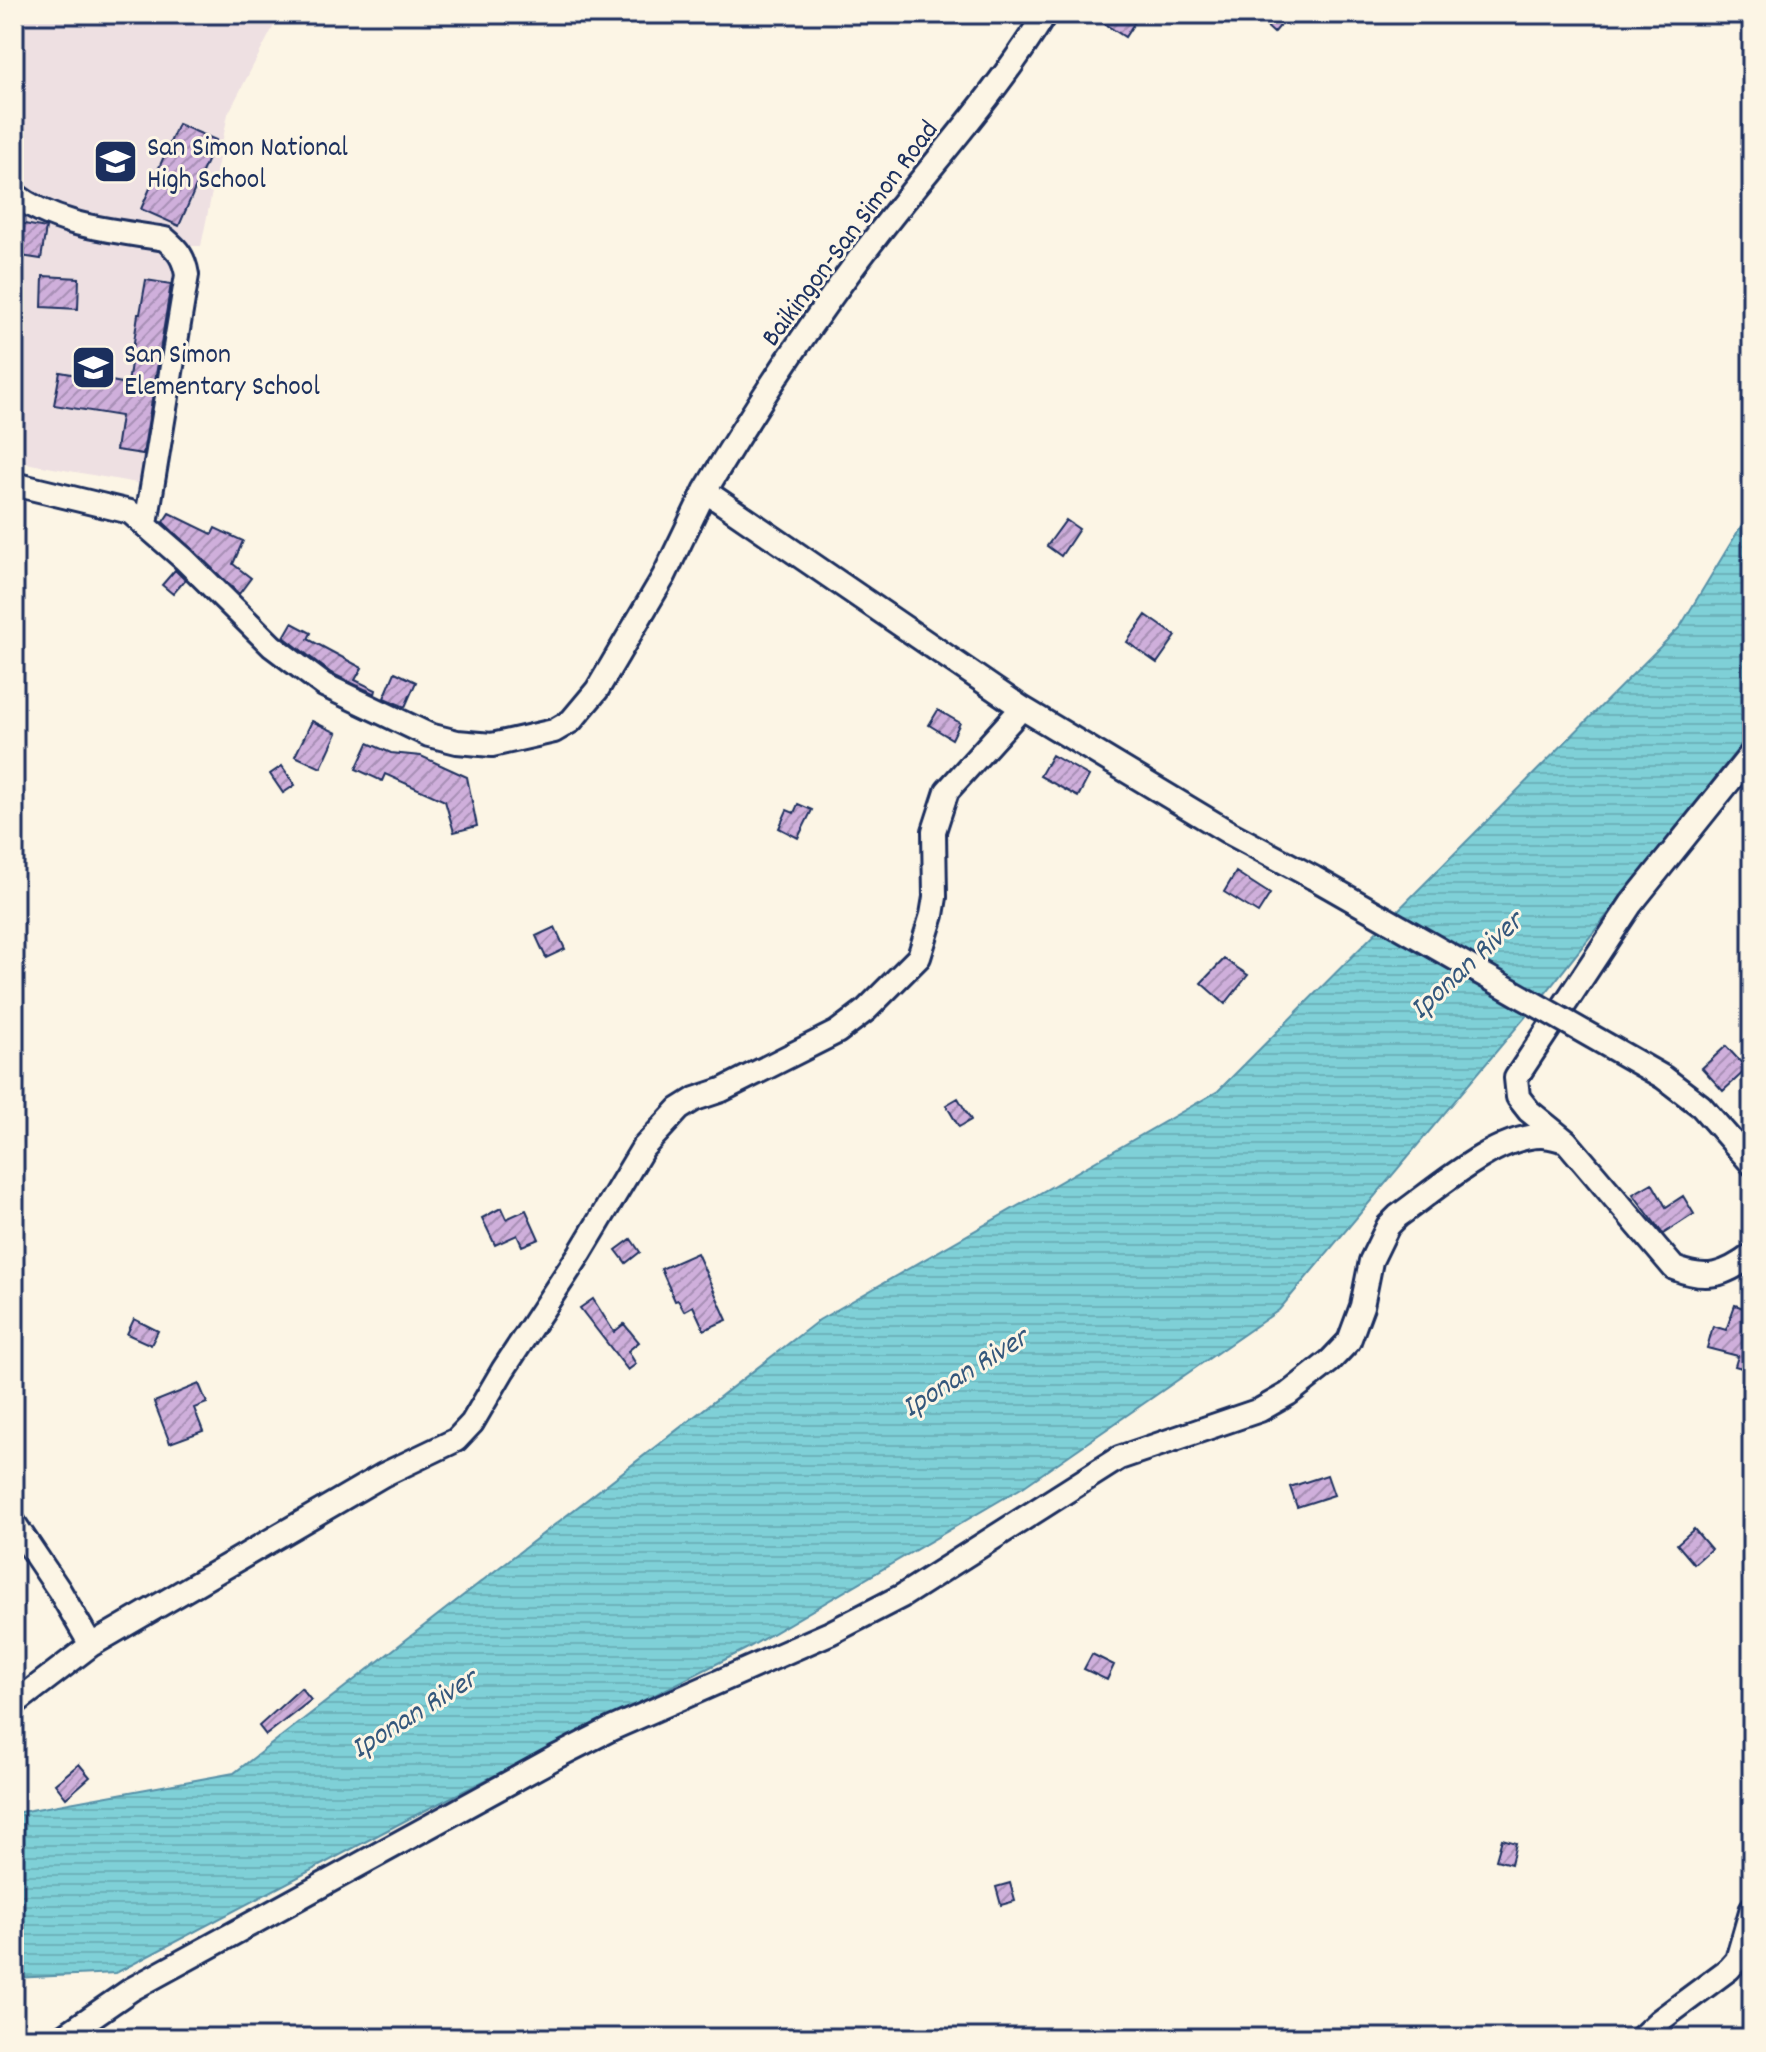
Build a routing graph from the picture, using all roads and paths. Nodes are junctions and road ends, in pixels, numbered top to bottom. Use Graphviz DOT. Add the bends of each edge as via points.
graph roads {
  1 [pos="1045,14"];
  2 [pos="14,194"];
  3 [pos="14,484"];
  4 [pos="705,491"];
  5 [pos="146,524"];
  6 [pos="1022,708"];
  7 [pos="1752,753"];
  8 [pos="1566,1141"];
  9 [pos="1752,1164"];
  10 [pos="1747,1267"];
  11 [pos="14,1523"];
  12 [pos="91,1645"];
  13 [pos="14,1704"];
  14 [pos="1752,1908"];
  15 [pos="61,2038"];
  16 [pos="1641,2038"];
  1 -- 4 [label="street, Baikingon-San Simon Road" via="1016,62 878,234"];
  2 -- 5 [label="street" via="53,218 165,239 184,261 187,275"];
  3 -- 5 [label="street, Baikingon-San Simon Road" via="116,507"];
  4 -- 5 [label="street, Baikingon-San Simon Road" via="664,576 597,690 571,721 554,731 492,745 429,735 324,685 272,646"];
  4 -- 6 [label="street"];
  6 -- 9 [label="street, bridge" via="1230,833 1663,1077 1701,1106"];
  6 -- 12 [label="street" via="947,791 934,831 933,906 919,957 837,1032 679,1109 643,1148 472,1423 456,1440 383,1475"];
  7 -- 8 [label="street" via="1631,904 1516,1078 1518,1097 1529,1111"];
  8 -- 10 [label="street" via="1674,1268 1714,1276"];
  8 -- 15 [label="street" via="1543,1135 1498,1148 1398,1216 1371,1261 1349,1341 1288,1394 1260,1410 1119,1458 902,1596 556,1757 132,1989"];
  11 -- 12 [label="street"];
  12 -- 13 [label="street"];
  14 -- 16 [label="street" via="1737,1960"];
}
